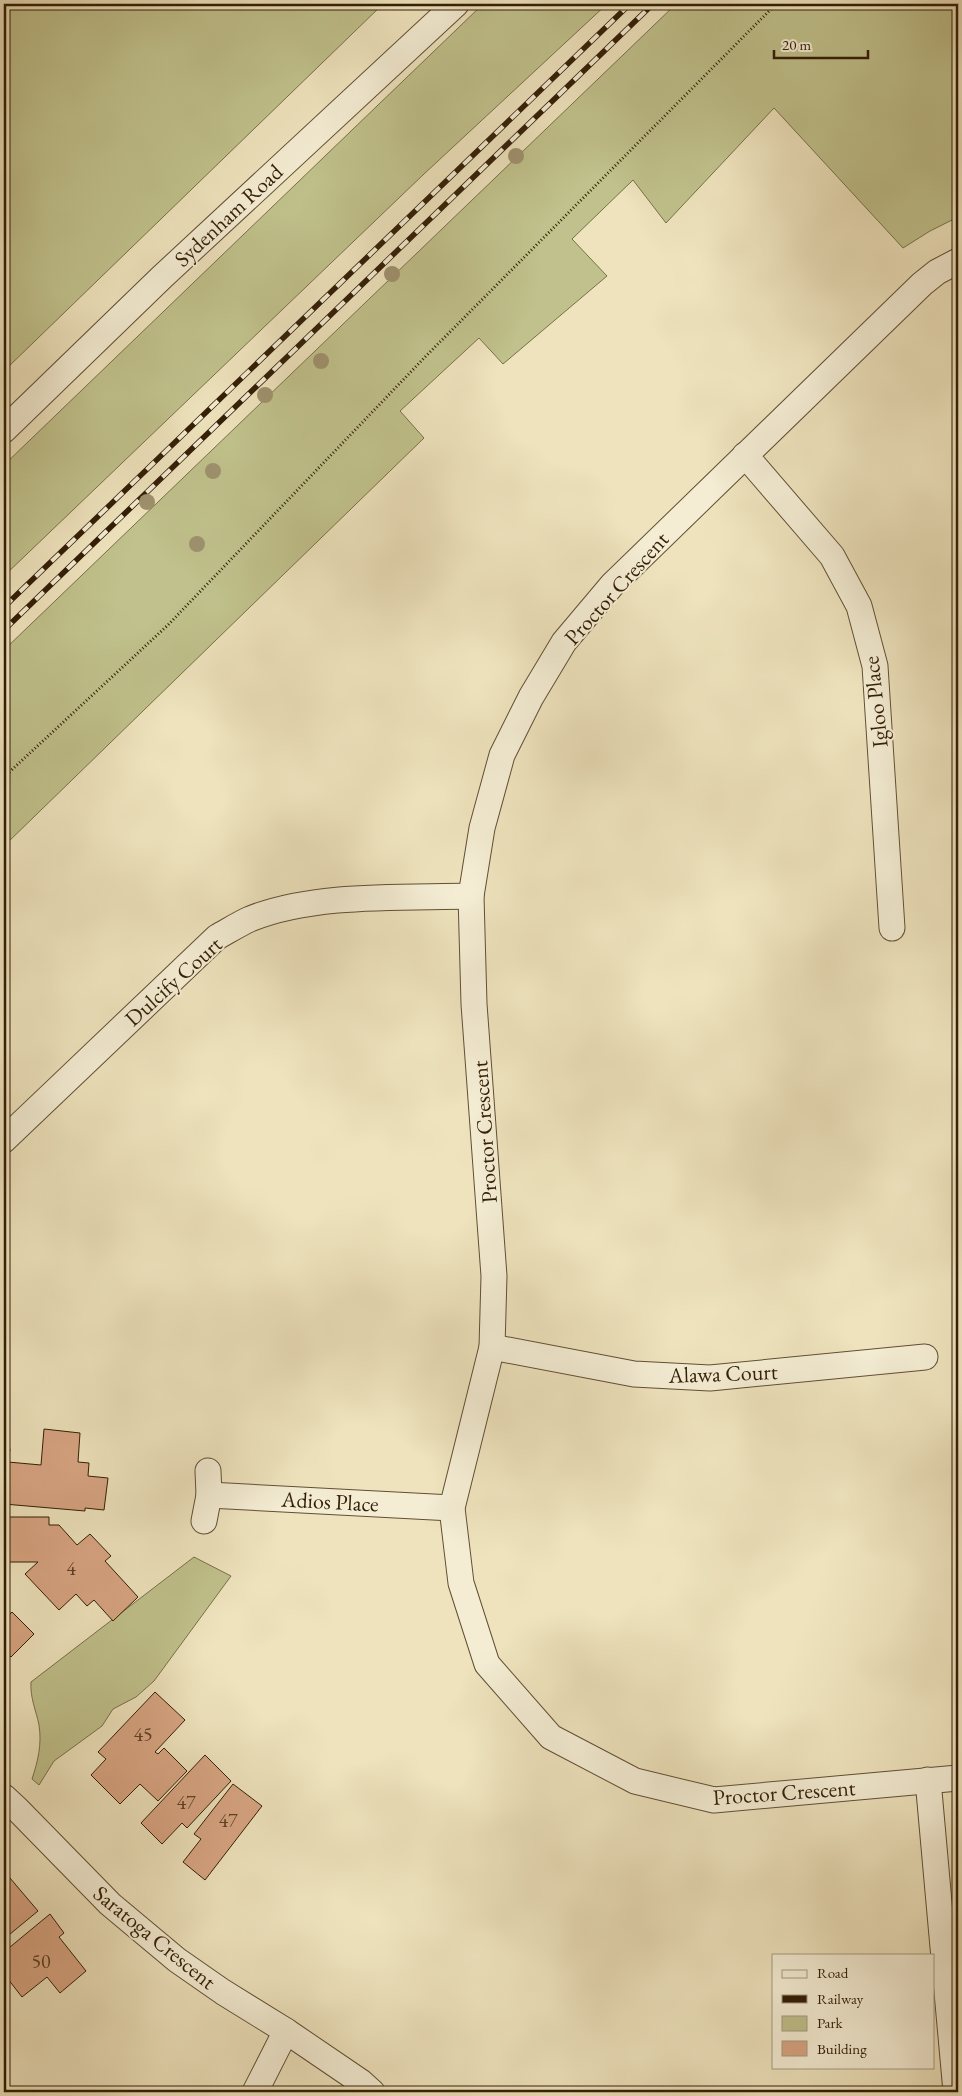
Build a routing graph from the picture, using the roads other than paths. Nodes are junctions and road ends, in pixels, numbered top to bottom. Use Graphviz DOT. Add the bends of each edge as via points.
graph roads {
  1 [pos="456,4"];
  2 [pos="958,260"];
  3 [pos="4,430"];
  4 [pos="745,455"];
  5 [pos="471,896"];
  6 [pos="892,928"];
  7 [pos="4,1140"];
  8 [pos="492,1347"];
  9 [pos="925,1357"];
  10 [pos="452,1508"];
  11 [pos="204,1521"];
  12 [pos="958,1778"];
  13 [pos="928,1780"];
  14 [pos="4,1798"];
  15 [pos="286,2031"];
  16 [pos="255,2092"];
  17 [pos="372,2092"];
  18 [pos="956,2092"];
  1 -- 3 [label="street, Sydenham Road" via="162,277"];
  2 -- 4 [label="street, Proctor Crescent" via="922,284"];
  4 -- 5 [label="street, Proctor Crescent" via="612,585 564,642 502,755 482,828"];
  4 -- 6 [label="street, Igloo Place" via="832,556 859,606 875,666"];
  5 -- 7 [label="street, Dulcify Court" via="314,902 250,919 217,937"];
  5 -- 8 [label="street, Proctor Crescent" via="474,1004 494,1276"];
  8 -- 9 [label="street, Alawa Court" via="634,1374 710,1378"];
  8 -- 10 [label="street, Proctor Crescent"];
  10 -- 11 [label="street, Adios Place" via="208,1483"];
  10 -- 13 [label="street, Proctor Crescent" via="461,1583 487,1664 550,1737 634,1781 714,1800"];
  12 -- 13 [label="street, Proctor Crescent"];
  13 -- 18 [label="street"];
  14 -- 15 [label="street, Saratoga Crescent" via="110,1904 177,1960"];
  15 -- 16 [label="street"];
  15 -- 17 [label="street, Saratoga Crescent"];
}
